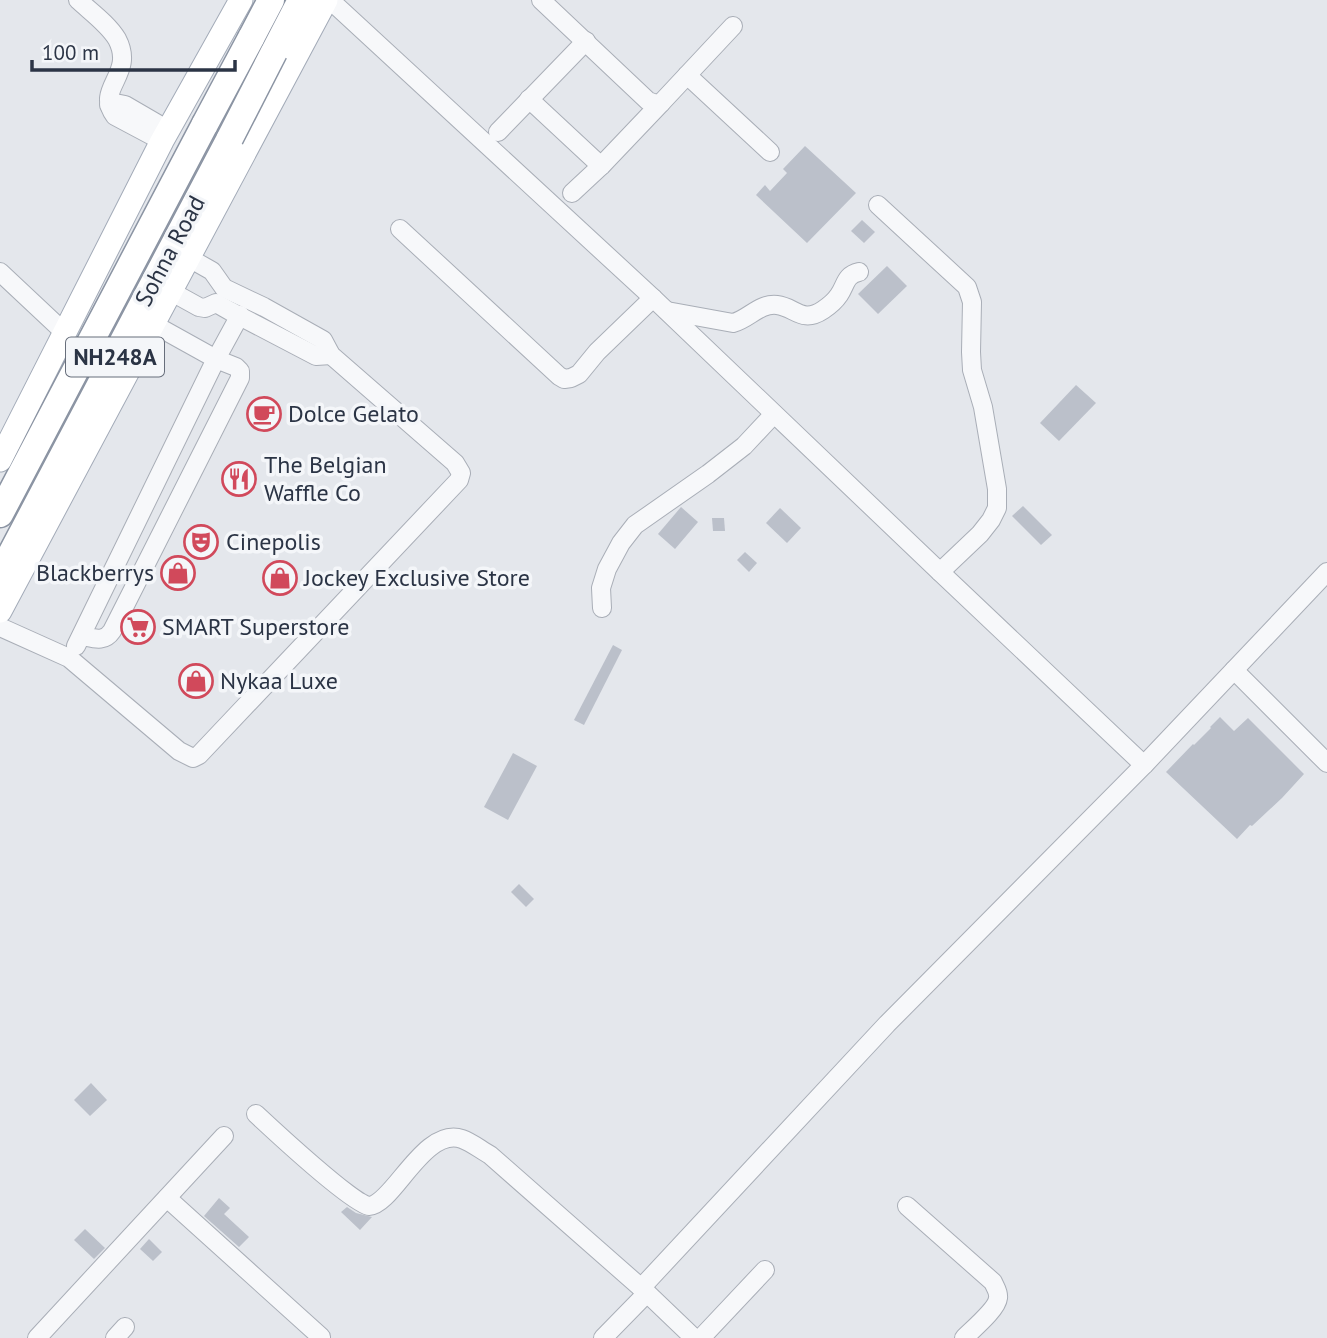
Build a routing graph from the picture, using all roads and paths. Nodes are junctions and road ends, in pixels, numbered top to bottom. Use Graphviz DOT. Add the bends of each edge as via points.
graph roads {
  1 [pos="78,0"];
  2 [pos="241,0"];
  3 [pos="271,0"];
  4 [pos="302,0"];
  5 [pos="328,0"];
  6 [pos="541,0"];
  7 [pos="733,26"];
  8 [pos="586,41"];
  9 [pos="217,42"];
  10 [pos="687,75"];
  11 [pos="283,81"];
  12 [pos="190,91"];
  13 [pos="530,99"];
  14 [pos="661,103"];
  15 [pos="498,132"];
  16 [pos="165,135"];
  17 [pos="242,136"];
  18 [pos="771,152"];
  19 [pos="601,166"];
  20 [pos="572,193"];
  21 [pos="878,205"];
  22 [pos="400,229"];
  23 [pos="189,258"];
  24 [pos="0,272"];
  25 [pos="859,272"];
  26 [pos="170,291"];
  27 [pos="220,295"];
  28 [pos="653,298"];
  29 [pos="667,312"];
  30 [pos="240,316"];
  31 [pos="153,324"];
  32 [pos="65,333"];
  33 [pos="331,355"];
  34 [pos="216,359"];
  35 [pos="774,414"];
  36 [pos="0,460"];
  37 [pos="0,514"];
  38 [pos="940,572"];
  39 [pos="1327,572"];
  40 [pos="0,575"];
  41 [pos="602,608"];
  42 [pos="0,611"];
  43 [pos="0,627"];
  44 [pos="82,636"];
  45 [pos="69,658"];
  46 [pos="1234,670"];
  47 [pos="1327,763"];
  48 [pos="1144,765"];
  49 [pos="256,1114"];
  50 [pos="224,1136"];
  51 [pos="167,1198"];
  52 [pos="907,1206"];
  53 [pos="765,1270"];
  54 [pos="644,1291"];
  55 [pos="321,1337"];
  56 [pos="37,1338"];
  57 [pos="603,1338"];
  58 [pos="694,1338"];
  59 [pos="701,1338"];
  60 [pos="964,1338"];
  1 -- 16 [label="street" via="109,29 121,49 121,69 108,96 115,116"];
  2 -- 9 [label="main road"];
  3 -- 37 [label="highway, Sohna Road / NH248A, bridge"];
  4 -- 17 [label="highway, Sohna Road / NH248A, bridge" via="274,52"];
  5 -- 11 [label="main road"];
  5 -- 28 [label="street"];
  6 -- 8 [label="street"];
  7 -- 10 [label="street"];
  8 -- 13 [label="street"];
  8 -- 14 [label="street" via="649,101"];
  9 -- 11 [label="main road" via="230,62 256,78"];
  9 -- 12 [label="main road"];
  10 -- 14 [label="street"];
  10 -- 18 [label="street"];
  11 -- 17 [label="main road"];
  12 -- 16 [label="main road"];
  12 -- 17 [label="main road" via="228,105 248,123"];
  13 -- 15 [label="street"];
  13 -- 19 [label="street"];
  14 -- 19 [label="street"];
  16 -- 32 [label="main road"];
  17 -- 23 [label="main road"];
  17 -- 40 [label="highway, Sohna Road / NH248A"];
  19 -- 20 [label="street"];
  21 -- 38 [label="street" via="967,287 972,302 972,370 983,407 997,508 980,534"];
  22 -- 28 [label="street" via="564,379 579,374"];
  23 -- 26 [label="main road"];
  23 -- 27 [label="street" via="212,271"];
  24 -- 32 [label="street"];
  25 -- 29 [label="street" via="847,278 827,307 810,315 776,304 733,323"];
  26 -- 27 [label="street" via="205,308"];
  26 -- 31 [label="main road"];
  27 -- 30 [label="street"];
  27 -- 33 [label="street" via="264,306 323,340"];
  28 -- 29 [label="street"];
  29 -- 35 [label="street"];
  30 -- 33 [label="street" via="317,356"];
  30 -- 34 [label="street"];
  31 -- 34 [label="street"];
  31 -- 42 [label="main road"];
  32 -- 36 [label="main road"];
  33 -- 45 [label="street" via="455,463 461,473 459,480 193,758"];
  34 -- 44 [label="street"];
  34 -- 44 [label="street" via="241,374 223,412 108,637"];
  35 -- 38 [label="street"];
  35 -- 41 [label="street" via="717,467 635,525 607,569 601,588"];
  38 -- 48 [label="street"];
  39 -- 46 [label="street"];
  43 -- 45 [label="street"];
  44 -- 45 [label="street"];
  46 -- 47 [label="street"];
  46 -- 48 [label="street"];
  48 -- 54 [label="street" via="887,1024"];
  49 -- 54 [label="street" via="366,1206 385,1196 435,1144 460,1138 490,1155"];
  50 -- 51 [label="street"];
  51 -- 55 [label="street"];
  51 -- 56 [label="street"];
  52 -- 60 [label="street" via="993,1282 998,1301"];
  53 -- 59 [label="street"];
  54 -- 57 [label="street"];
  54 -- 58 [label="street"];
}
